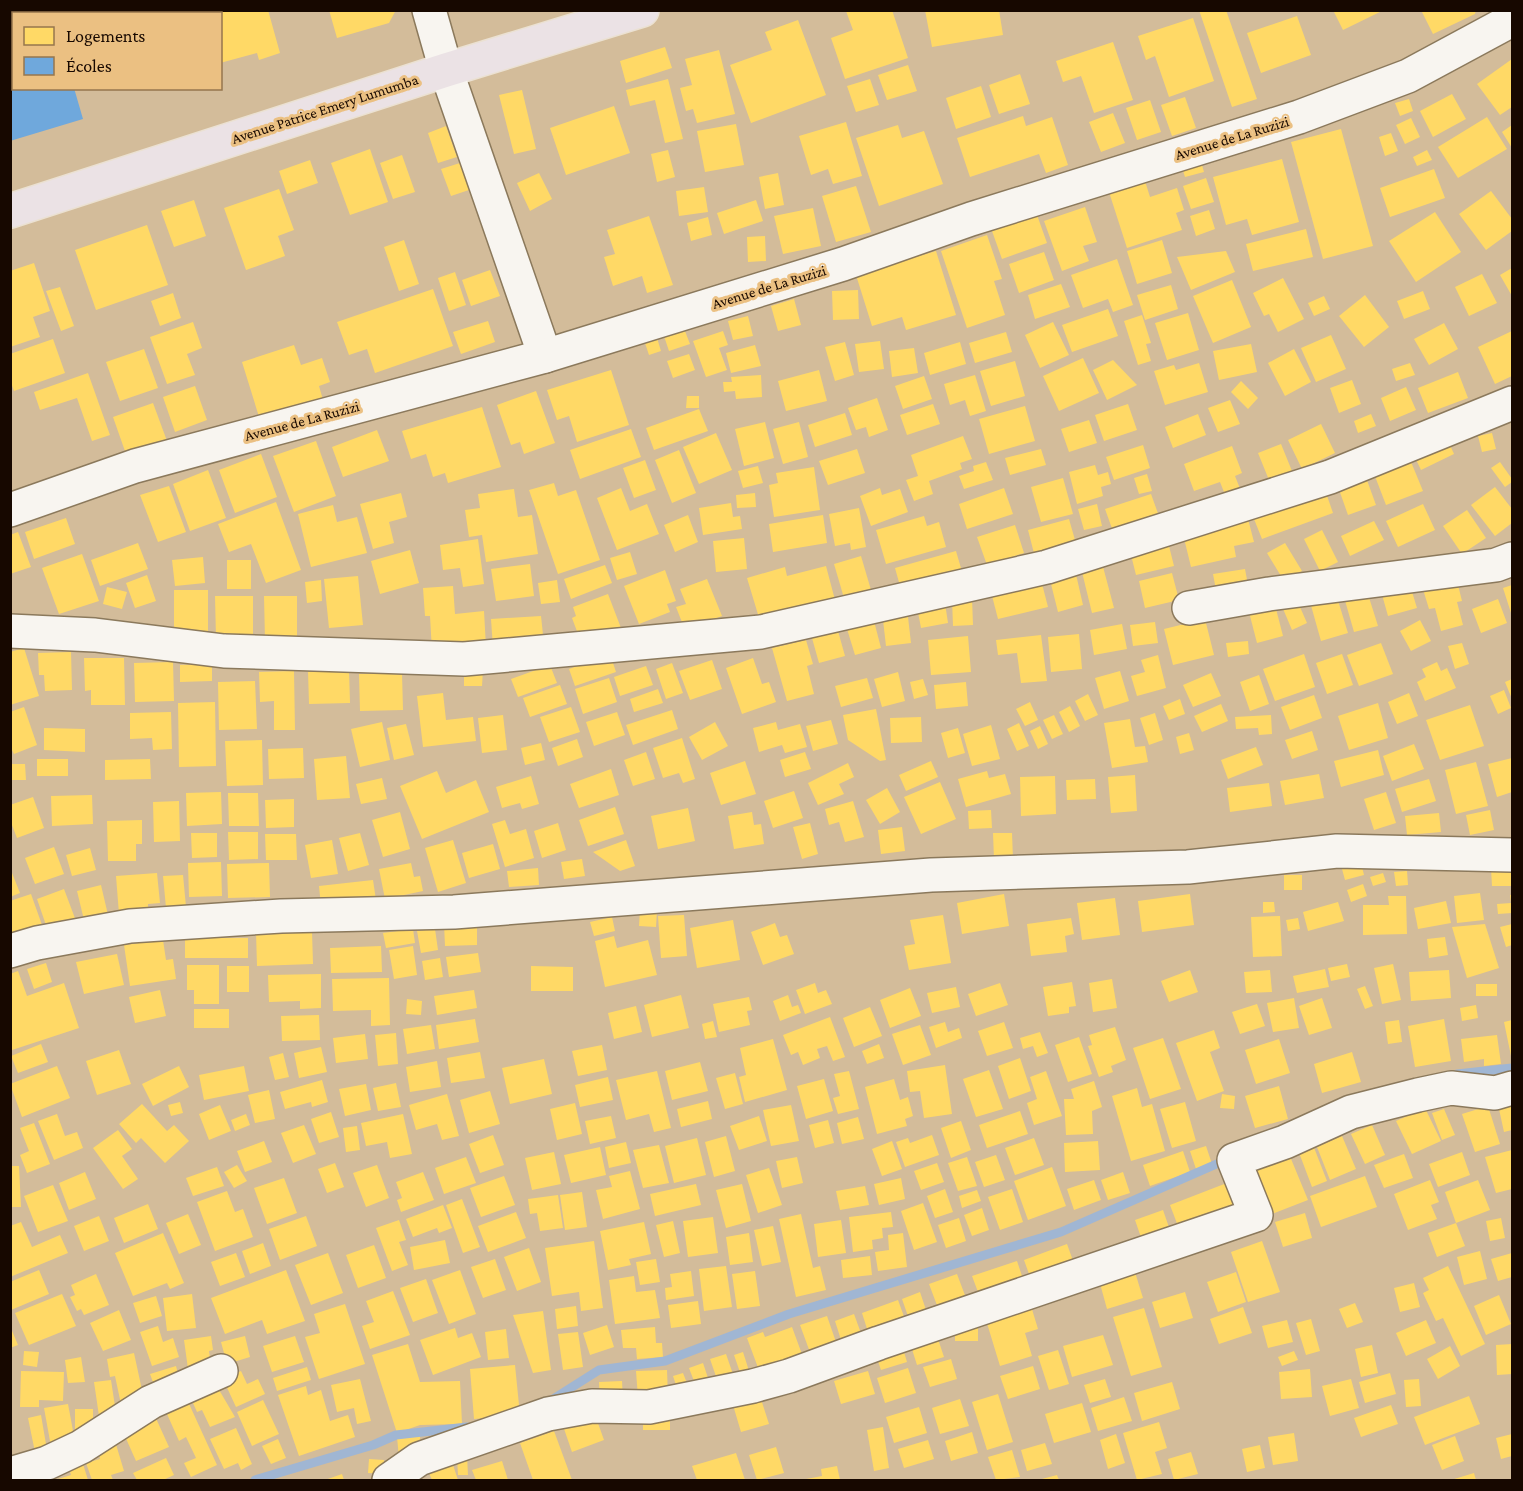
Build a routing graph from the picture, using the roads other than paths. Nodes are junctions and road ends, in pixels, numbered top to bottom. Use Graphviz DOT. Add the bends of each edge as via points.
graph roads {
  1 [pos="429,10"];
  2 [pos="642,10"];
  3 [pos="1512,20"];
  4 [pos="446,70"];
  5 [pos="10,212"];
  6 [pos="545,356"];
  7 [pos="1512,403"];
  8 [pos="10,510"];
  9 [pos="1512,559"];
  10 [pos="1189,608"];
  11 [pos="10,631"];
  12 [pos="1512,855"];
  13 [pos="10,951"];
  14 [pos="1512,1088"];
  15 [pos="221,1371"];
  16 [pos="10,1474"];
  17 [pos="389,1480"];
  1 -- 4 [label="street"];
  2 -- 4 [label="main road, Avenue Patrice Emery Lumumba"];
  3 -- 6 [label="street, Avenue de La Ruzizi" via="1408,76 1299,117"];
  4 -- 5 [label="main road, Avenue Patrice Emery Lumumba"];
  4 -- 6 [label="street"];
  6 -- 8 [label="street, Avenue de La Ruzizi" via="135,466"];
  7 -- 11 [label="street" via="1330,477 1047,567 761,632 464,659 224,651 95,635"];
  9 -- 10 [label="street"];
  12 -- 13 [label="street" via="1337,851 1188,867 931,874 454,912 281,916 130,926"];
  14 -- 17 [label="street" via="1495,1093 1450,1088 1351,1112 1234,1160 1256,1215 789,1376 649,1407 592,1406 548,1414 419,1458"];
  15 -- 16 [label="street" via="151,1402 81,1447"];
}
